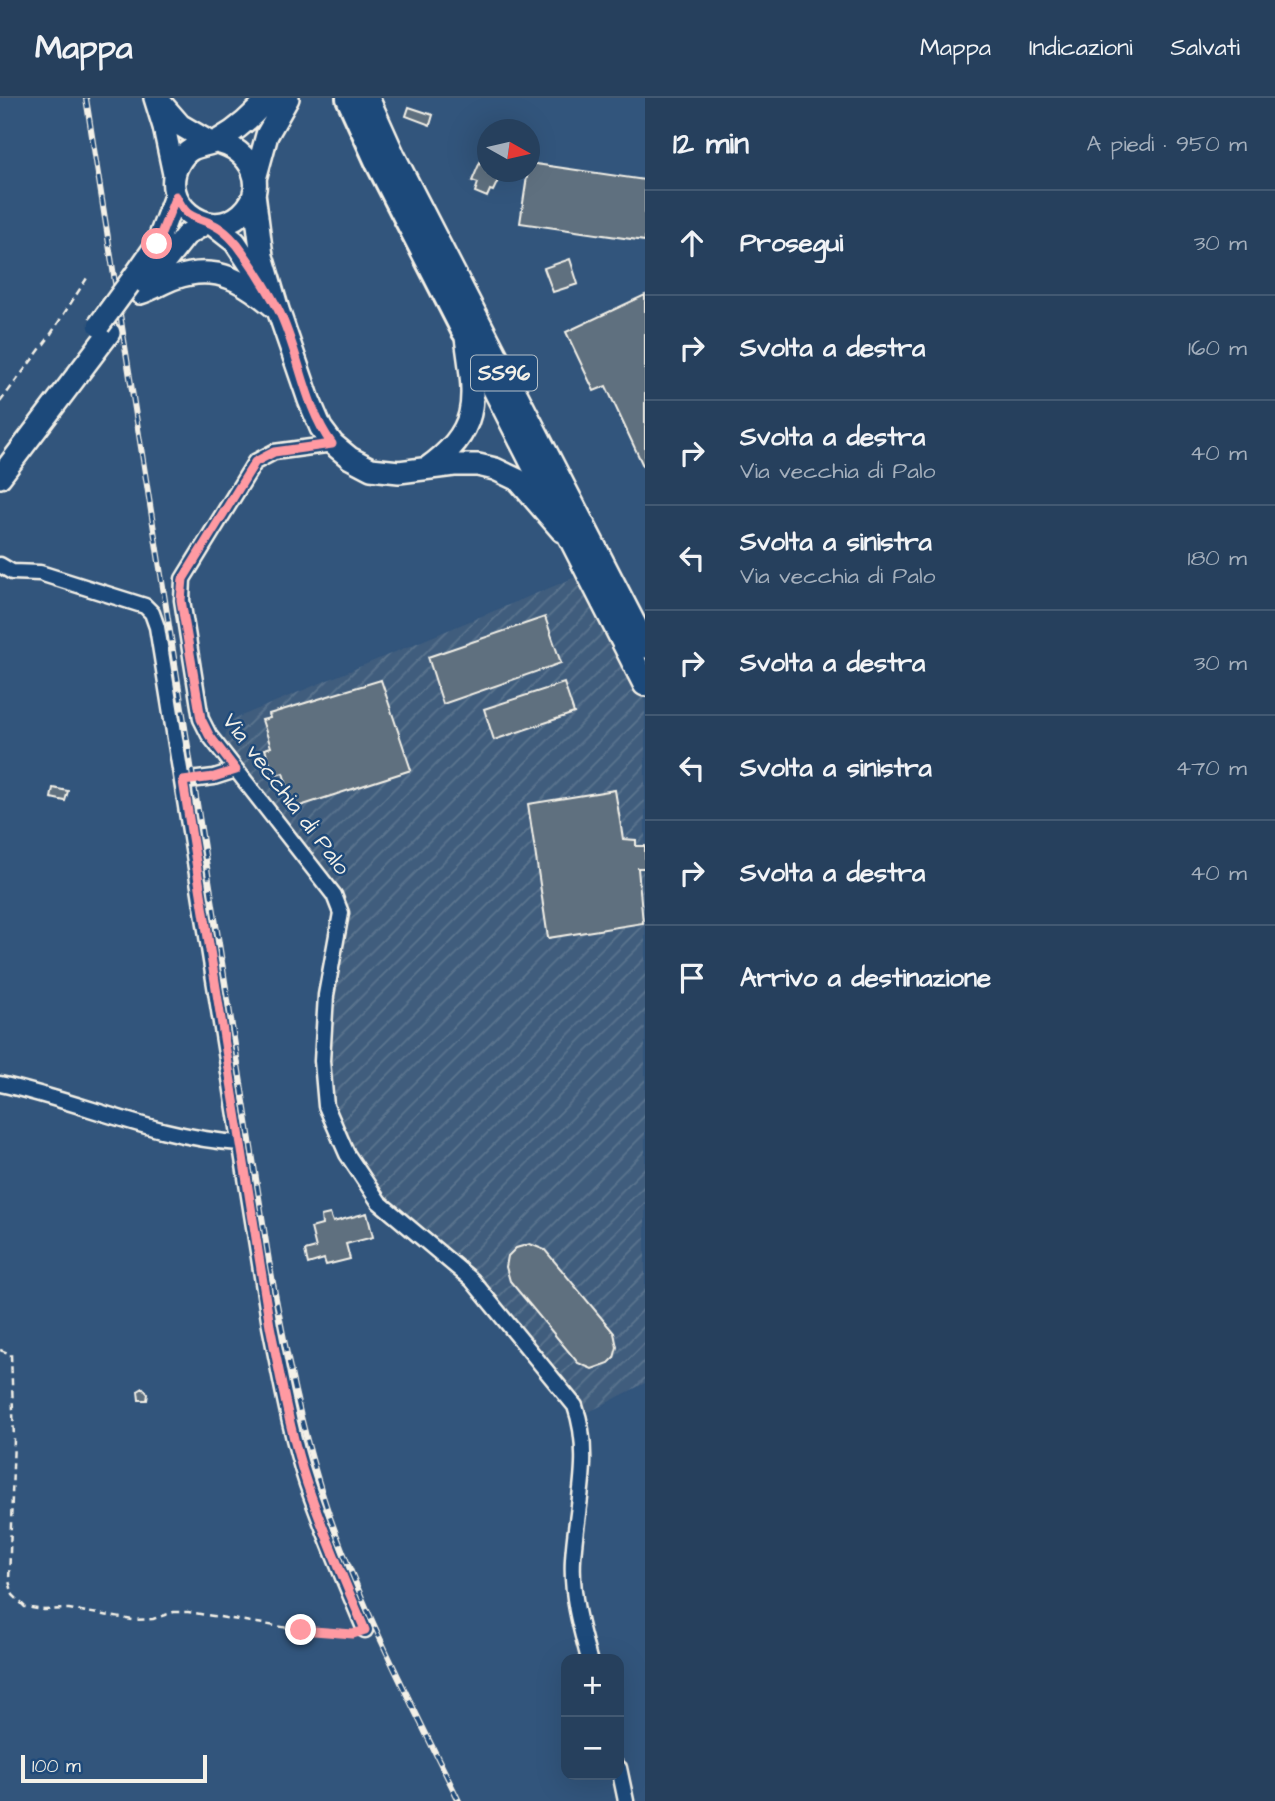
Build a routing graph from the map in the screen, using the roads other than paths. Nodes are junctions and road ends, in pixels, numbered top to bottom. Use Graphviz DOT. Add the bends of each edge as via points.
graph roads {
  1 [pos="156,98"];
  2 [pos="268,98"];
  3 [pos="288,98"];
  4 [pos="350,98"];
  5 [pos="367,98"];
  6 [pos="212,142"];
  7 [pos="174,174"];
  8 [pos="254,186"];
  9 [pos="176,196"];
  10 [pos="209,223"];
  11 [pos="135,288"];
  12 [pos="278,310"];
  13 [pos="104,329"];
  14 [pos="465,330"];
  15 [pos="332,444"];
  16 [pos="0,454"];
  17 [pos="426,469"];
  18 [pos="0,477"];
  19 [pos="573,544"];
  20 [pos="0,565"];
  21 [pos="645,646"];
  22 [pos="645,684"];
  23 [pos="236,770"];
  24 [pos="183,781"];
  25 [pos="0,1084"];
  26 [pos="239,1143"];
  27 [pos="365,1630"];
  28 [pos="588,1654"];
  29 [pos="622,1780"];
  30 [pos="626,1801"];
  1 -- 6 [label="main road" via="180,125"];
  1 -- 7 [label="main road"];
  2 -- 6 [label="main road" via="244,124"];
  3 -- 8 [label="main road" via="273,121"];
  4 -- 14 [label="highway"];
  5 -- 21 [label="main road, SS96"];
  6 -- 7 [label="main road" via="183,156"];
  6 -- 8 [label="main road" via="237,149 246,157"];
  7 -- 9 [label="main road"];
  8 -- 10 [label="main road" via="243,212 234,219"];
  8 -- 12 [label="main road" via="262,256"];
  9 -- 10 [label="main road" via="187,214"];
  9 -- 11 [label="main road"];
  10 -- 11 [label="main road" via="186,235"];
  10 -- 12 [label="main road" via="243,252"];
  11 -- 12 [label="main road" via="212,272 240,281"];
  11 -- 13 [label="main road"];
  12 -- 15 [label="main road" via="309,400"];
  13 -- 16 [label="main road"];
  13 -- 18 [label="main road"];
  14 -- 17 [label="main road" via="471,415 463,436"];
  14 -- 19 [label="main road, SS96"];
  15 -- 17 [label="main road" via="371,469"];
  15 -- 23 [label="street, Via vecchia di Palo" via="274,452 255,462 183,579 181,600 201,719"];
  17 -- 19 [label="main road" via="478,465 518,480"];
  19 -- 22 [label="main road, SS96"];
  20 -- 24 [label="street" via="145,606 152,613"];
  23 -- 24 [label="street"];
  23 -- 28 [label="street, Via vecchia di Palo" via="334,894 341,913 326,995 322,1060 326,1106 347,1154 379,1202 472,1280 575,1406 583,1428 584,1456 573,1595"];
  24 -- 26 [label="street"];
  25 -- 26 [label="street" via="136,1122"];
  26 -- 27 [label="street" via="291,1426 306,1482"];
  29 -- 30 [label="street"];
}
